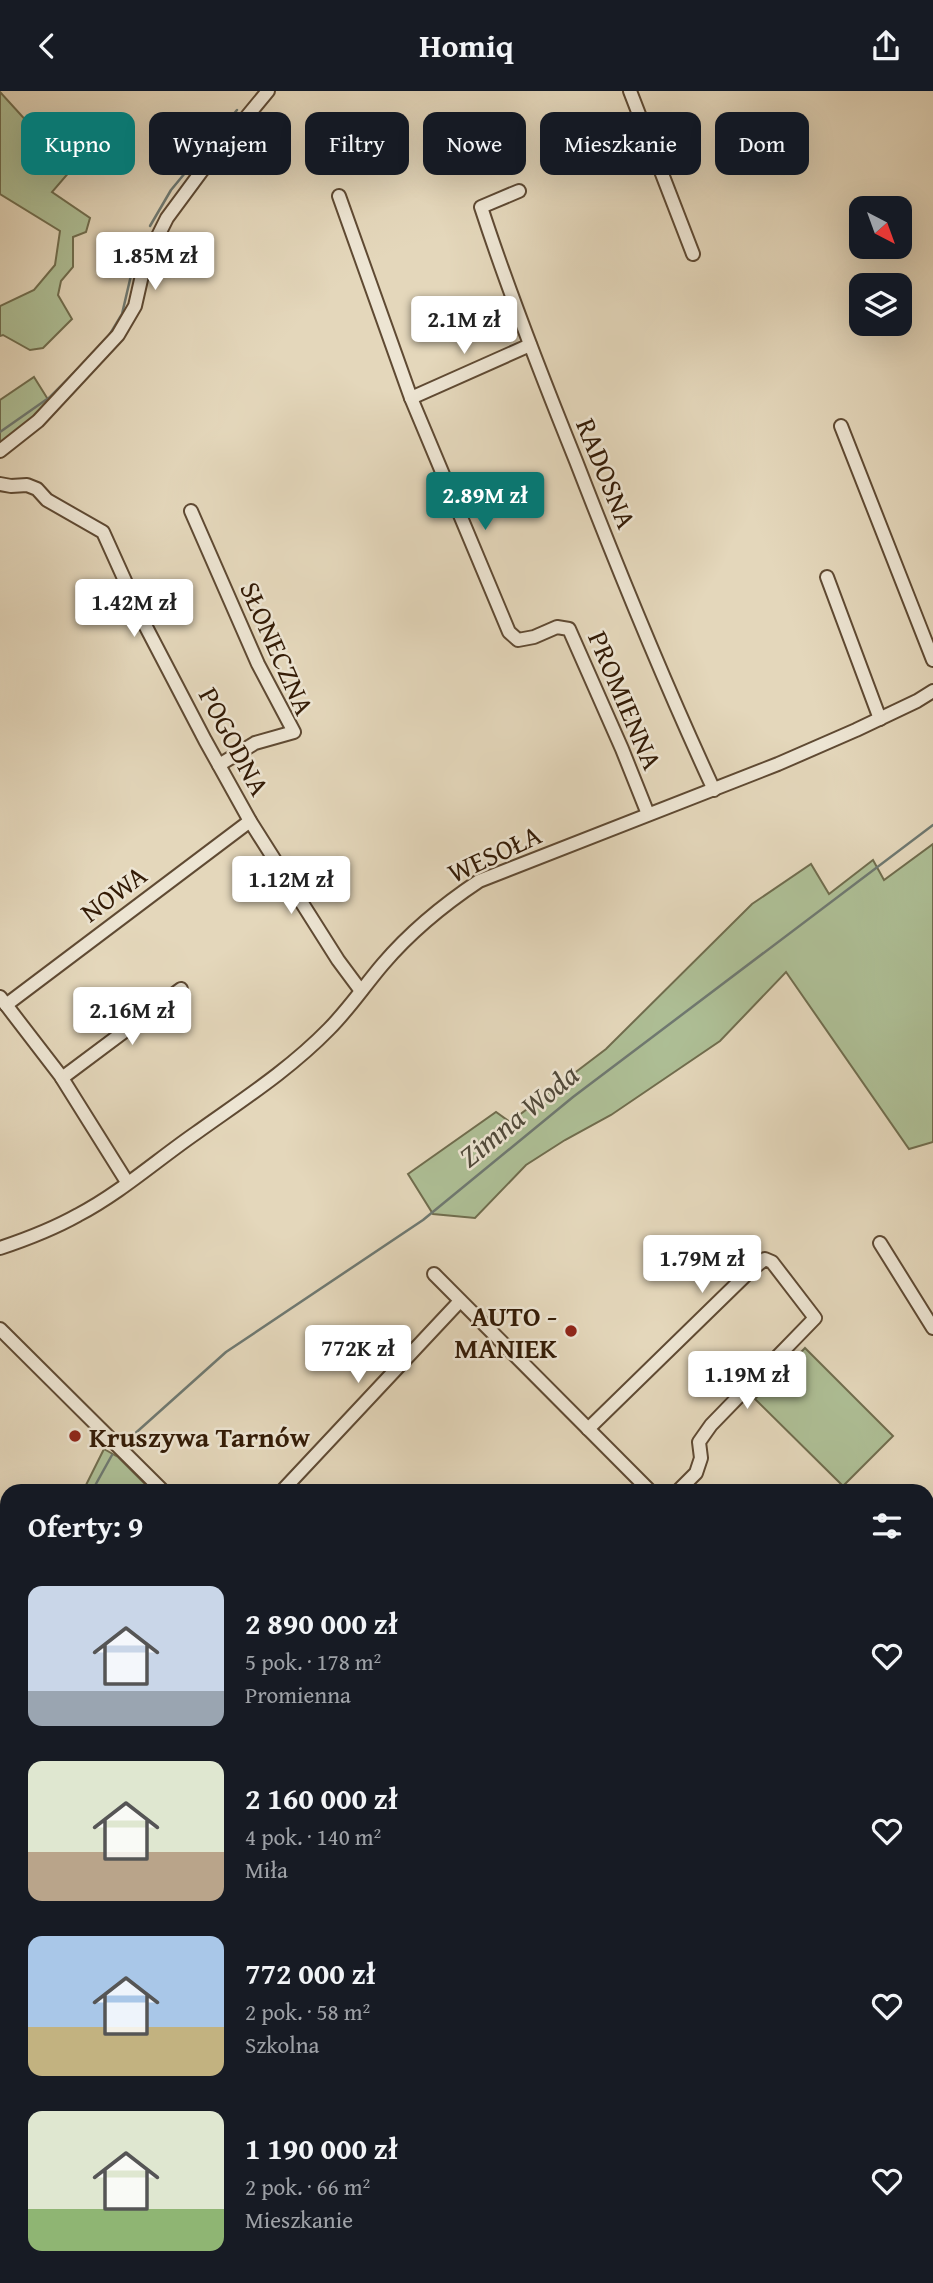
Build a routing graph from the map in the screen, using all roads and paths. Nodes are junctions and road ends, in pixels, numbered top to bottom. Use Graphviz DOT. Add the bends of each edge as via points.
graph roads {
  1 [pos="630,91"];
  2 [pos="264,93"];
  3 [pos="519,191"];
  4 [pos="339,195"];
  5 [pos="693,254"];
  6 [pos="530,345"];
  7 [pos="411,398"];
  8 [pos="841,426"];
  9 [pos="0,451"];
  10 [pos="0,484"];
  11 [pos="191,511"];
  12 [pos="827,577"];
  13 [pos="933,660"];
  14 [pos="933,691"];
  15 [pos="880,719"];
  16 [pos="219,765"];
  17 [pos="714,790"];
  18 [pos="648,814"];
  19 [pos="250,821"];
  20 [pos="181,989"];
  21 [pos="361,991"];
  22 [pos="3,1001"];
  23 [pos="62,1078"];
  24 [pos="127,1182"];
  25 [pos="880,1243"];
  26 [pos="0,1248"];
  27 [pos="434,1274"];
  28 [pos="460,1301"];
  29 [pos="933,1328"];
  30 [pos="0,1329"];
  31 [pos="587,1429"];
  32 [pos="156,1484"];
  33 [pos="289,1484"];
  34 [pos="643,1484"];
  35 [pos="685,1484"];
  1 -- 5 [label="street"];
  2 -- 9 [label="street" via="167,218 145,261 135,306 118,335 38,421"];
  3 -- 6 [label="street, RADOSNA" via="481,207"];
  4 -- 7 [label="street, PROMIENNA"];
  6 -- 7 [label="street"];
  6 -- 17 [label="street, RADOSNA"];
  7 -- 18 [label="street, PROMIENNA" via="509,632 518,640 556,627 569,629"];
  8 -- 13 [label="street"];
  10 -- 16 [label="street, POGODNA" via="37,489 47,500 103,532 145,625"];
  11 -- 16 [label="street, SŁONECZNA" via="258,664 294,732 256,743"];
  12 -- 15 [label="street"];
  14 -- 15 [label="street, WESOŁA"];
  15 -- 17 [label="street, WESOŁA"];
  16 -- 19 [label="street, POGODNA"];
  17 -- 18 [label="street, WESOŁA"];
  18 -- 21 [label="street, WESOŁA" via="480,881 443,904"];
  19 -- 21 [label="street, POGODNA"];
  19 -- 22 [label="street, NOWA"];
  20 -- 23 [label="street"];
  21 -- 24 [label="street, WESOŁA" via="303,1054"];
  22 -- 23 [label="street, NOWA"];
  23 -- 24 [label="street, NOWA"];
  24 -- 26 [label="street, WESOŁA" via="78,1215"];
  25 -- 29 [label="street"];
  27 -- 28 [label="street"];
  28 -- 31 [label="street"];
  28 -- 33 [label="street"];
  30 -- 32 [label="street"];
  31 -- 34 [label="street"];
  31 -- 35 [label="street" via="751,1270 765,1259 772,1262 815,1318 711,1425 699,1442 701,1458 696,1473"];
}
